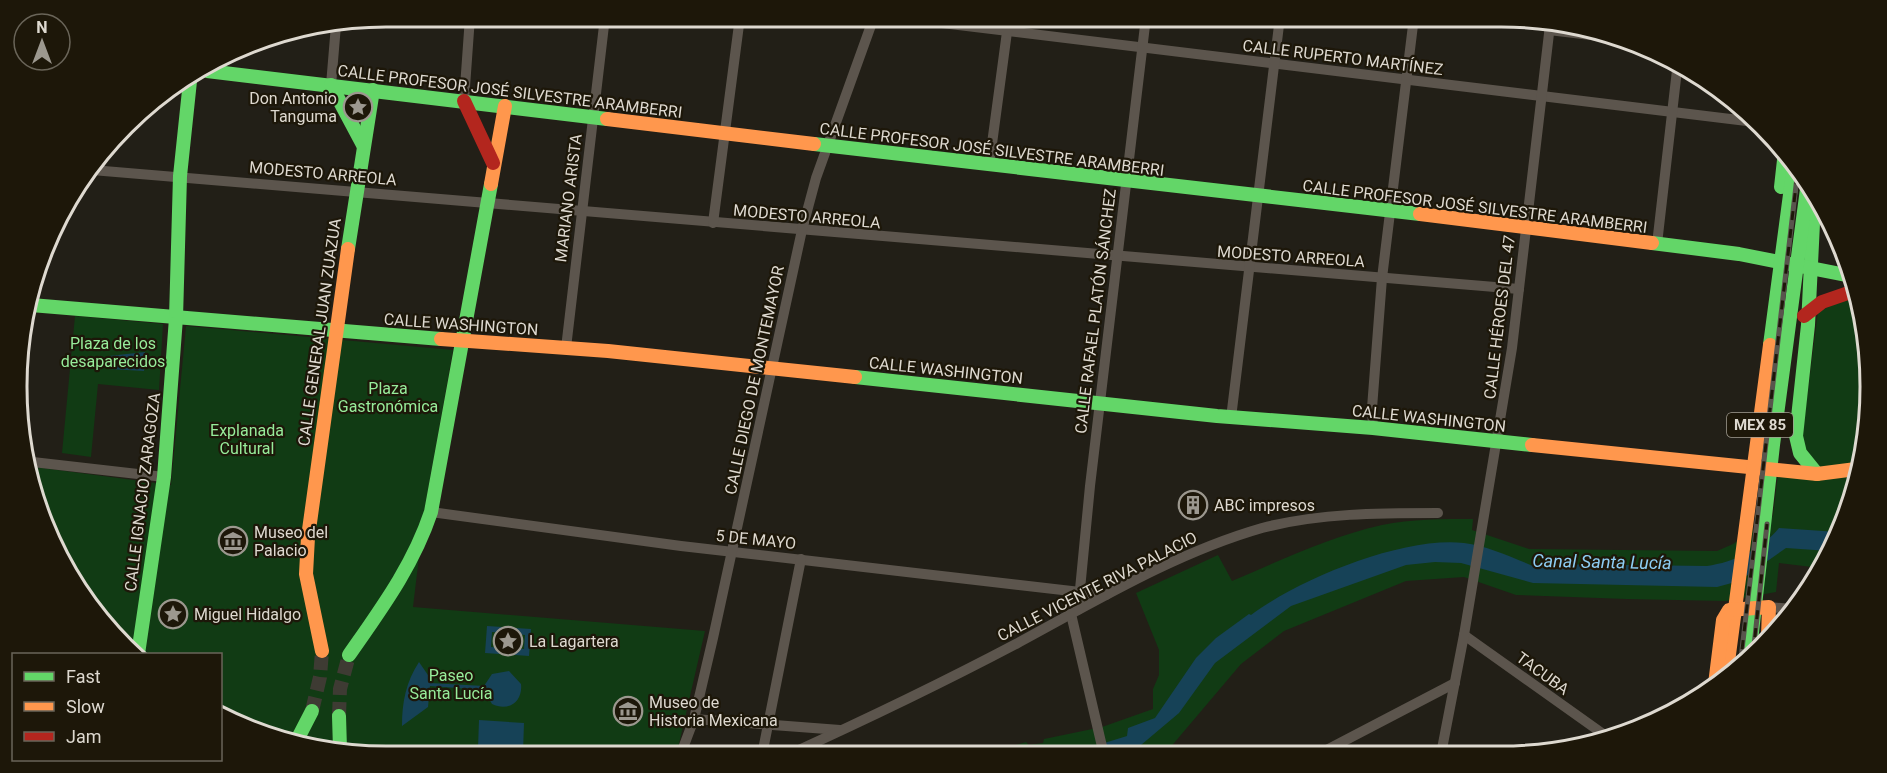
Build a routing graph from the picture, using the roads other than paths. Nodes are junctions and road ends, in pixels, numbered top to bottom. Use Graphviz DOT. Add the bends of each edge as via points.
graph roads {
  1 [pos="469,27"];
  2 [pos="604,27"];
  3 [pos="739,27"];
  4 [pos="870,27"];
  5 [pos="982,27"];
  6 [pos="1007,27"];
  7 [pos="1145,27"];
  8 [pos="1279,27"];
  9 [pos="1413,27"];
  10 [pos="1007,30"];
  11 [pos="1550,30"];
  12 [pos="336,31"];
  13 [pos="1142,48"];
  14 [pos="1275,64"];
  15 [pos="213,72"];
  16 [pos="1677,73"];
  17 [pos="1406,80"];
  18 [pos="331,85"];
  19 [pos="189,86"];
  20 [pos="372,90"];
  21 [pos="1540,96"];
  22 [pos="464,100"];
  23 [pos="505,106"];
  24 [pos="1672,112"];
  25 [pos="593,117"];
  26 [pos="1743,121"];
  27 [pos="726,134"];
  28 [pos="363,145"];
  29 [pos="828,146"];
  30 [pos="493,163"];
  31 [pos="1784,165"];
  32 [pos="989,166"];
  33 [pos="99,170"];
  34 [pos="180,176"];
  35 [pos="1792,177"];
  36 [pos="1125,182"];
  37 [pos="356,190"];
  38 [pos="1781,190"];
  39 [pos="1257,197"];
  40 [pos="1806,197"];
  41 [pos="1808,201"];
  42 [pos="487,202"];
  43 [pos="1813,209"];
  44 [pos="582,211"];
  45 [pos="1391,213"];
  46 [pos="713,223"];
  47 [pos="1526,226"];
  48 [pos="802,230"];
  49 [pos="1657,244"];
  50 [pos="1117,257"];
  51 [pos="1773,261"];
  52 [pos="1248,268"];
  53 [pos="1809,268"];
  54 [pos="1842,274"];
  55 [pos="1382,278"];
  56 [pos="1519,289"];
  57 [pos="1848,293"];
  58 [pos="36,305"];
  59 [pos="176,318"];
  60 [pos="336,332"];
  61 [pos="1786,337"];
  62 [pos="463,340"];
  63 [pos="566,348"];
  64 [pos="772,367"];
  65 [pos="1100,403"];
  66 [pos="1231,417"];
  67 [pos="1373,428"];
  68 [pos="1749,431"];
  69 [pos="1796,436"];
  70 [pos="1496,441"];
  71 [pos="35,461"];
  72 [pos="1745,468"];
  73 [pos="1850,471"];
  74 [pos="1817,474"];
  75 [pos="164,477"];
  76 [pos="431,512"];
  77 [pos="1438,513"];
  78 [pos="733,551"];
  79 [pos="801,559"];
  80 [pos="1080,591"];
  81 [pos="1106,595"];
  82 [pos="1769,607"];
  83 [pos="1783,608"];
  84 [pos="1075,612"];
  85 [pos="1768,627"];
  86 [pos="1464,635"];
  87 [pos="1751,645"];
  88 [pos="139,648"];
  89 [pos="322,651"];
  90 [pos="349,655"];
  91 [pos="1728,665"];
  92 [pos="1716,674"];
  93 [pos="1455,684"];
  94 [pos="312,711"];
  95 [pos="339,716"];
  96 [pos="693,719"];
  97 [pos="769,725"];
  98 [pos="843,730"];
  99 [pos="1600,732"];
  100 [pos="299,735"];
  101 [pos="340,743"];
  102 [pos="684,746"];
  103 [pos="764,746"];
  104 [pos="808,746"];
  105 [pos="1102,746"];
  106 [pos="1335,746"];
  107 [pos="1443,746"];
  1 -- 22 [label="street"];
  2 -- 25 [label="street, MARIANO ARISTA"];
  3 -- 27 [label="street"];
  4 -- 29 [label="street, CALLE DIEGO DE MONTEMAYOR"];
  5 -- 10 [label="street, CALLE RUPERTO MARTÍNEZ"];
  6 -- 10 [label="street"];
  7 -- 13 [label="street, CALLE RAFAEL PLATÓN SÁNCHEZ"];
  8 -- 14 [label="street"];
  9 -- 17 [label="street"];
  10 -- 13 [label="street, CALLE RUPERTO MARTÍNEZ"];
  10 -- 32 [label="street"];
  11 -- 21 [label="street, CALLE HÉROES DEL 47"];
  12 -- 18 [label="street"];
  13 -- 14 [label="street, CALLE RUPERTO MARTÍNEZ"];
  13 -- 36 [label="street, CALLE RAFAEL PLATÓN SÁNCHEZ"];
  14 -- 17 [label="street, CALLE RUPERTO MARTÍNEZ"];
  14 -- 39 [label="street"];
  15 -- 18 [label="main road, CALLE PROFESOR JOSÉ SILVESTRE ARAMBERRI"];
  16 -- 24 [label="street"];
  17 -- 21 [label="street, CALLE RUPERTO MARTÍNEZ"];
  17 -- 45 [label="street"];
  18 -- 20 [label="main road, CALLE PROFESOR JOSÉ SILVESTRE ARAMBERRI"];
  18 -- 28 [label="main road"];
  19 -- 34 [label="main road, CALLE IGNACIO ZARAGOZA"];
  20 -- 22 [label="main road, CALLE PROFESOR JOSÉ SILVESTRE ARAMBERRI"];
  20 -- 28 [label="main road, CALLE GENERAL JUAN ZUAZUA"];
  21 -- 24 [label="street, CALLE RUPERTO MARTÍNEZ"];
  21 -- 47 [label="street, CALLE HÉROES DEL 47"];
  22 -- 23 [label="main road, CALLE PROFESOR JOSÉ SILVESTRE ARAMBERRI"];
  22 -- 30 [label="main road"];
  23 -- 25 [label="main road, CALLE PROFESOR JOSÉ SILVESTRE ARAMBERRI"];
  23 -- 30 [label="main road"];
  24 -- 26 [label="street, CALLE RUPERTO MARTÍNEZ"];
  24 -- 49 [label="street"];
  25 -- 27 [label="main road, CALLE PROFESOR JOSÉ SILVESTRE ARAMBERRI"];
  25 -- 44 [label="street, MARIANO ARISTA"];
  27 -- 29 [label="main road, CALLE PROFESOR JOSÉ SILVESTRE ARAMBERRI"];
  27 -- 46 [label="street"];
  28 -- 37 [label="main road, CALLE GENERAL JUAN ZUAZUA"];
  29 -- 32 [label="main road, CALLE PROFESOR JOSÉ SILVESTRE ARAMBERRI"];
  29 -- 48 [label="street, CALLE DIEGO DE MONTEMAYOR"];
  30 -- 42 [label="main road"];
  31 -- 38 [label="main road"];
  32 -- 36 [label="main road, CALLE PROFESOR JOSÉ SILVESTRE ARAMBERRI"];
  33 -- 34 [label="street, MODESTO ARREOLA"];
  34 -- 37 [label="street, MODESTO ARREOLA"];
  34 -- 59 [label="main road, CALLE IGNACIO ZARAGOZA"];
  35 -- 91 [label="main road, MEX 85"];
  36 -- 39 [label="main road, CALLE PROFESOR JOSÉ SILVESTRE ARAMBERRI"];
  36 -- 50 [label="street, CALLE RAFAEL PLATÓN SÁNCHEZ"];
  37 -- 42 [label="street, MODESTO ARREOLA"];
  37 -- 60 [label="main road, CALLE GENERAL JUAN ZUAZUA"];
  38 -- 41 [label="main road" via="1792,202"];
  38 -- 51 [label="main road"];
  39 -- 45 [label="main road, CALLE PROFESOR JOSÉ SILVESTRE ARAMBERRI"];
  39 -- 52 [label="street"];
  40 -- 61 [label="main road, MEX 85"];
  42 -- 44 [label="street, MODESTO ARREOLA"];
  42 -- 62 [label="main road"];
  43 -- 53 [label="main road"];
  44 -- 46 [label="street, MODESTO ARREOLA"];
  44 -- 63 [label="street, MARIANO ARISTA"];
  45 -- 47 [label="main road, CALLE PROFESOR JOSÉ SILVESTRE ARAMBERRI"];
  45 -- 55 [label="street"];
  46 -- 48 [label="street, MODESTO ARREOLA"];
  47 -- 49 [label="main road, CALLE PROFESOR JOSÉ SILVESTRE ARAMBERRI"];
  47 -- 56 [label="street, CALLE HÉROES DEL 47"];
  48 -- 50 [label="street, MODESTO ARREOLA"];
  48 -- 64 [label="street, CALLE DIEGO DE MONTEMAYOR"];
  49 -- 51 [label="main road, CALLE PROFESOR JOSÉ SILVESTRE ARAMBERRI"];
  50 -- 52 [label="street, MODESTO ARREOLA"];
  50 -- 65 [label="street, CALLE RAFAEL PLATÓN SÁNCHEZ"];
  51 -- 53 [label="main road, CALLE PROFESOR JOSÉ SILVESTRE ARAMBERRI"];
  51 -- 68 [label="main road"];
  52 -- 55 [label="street, MODESTO ARREOLA"];
  52 -- 66 [label="street"];
  53 -- 54 [label="main road, CALLE PROFESOR JOSÉ SILVESTRE ARAMBERRI"];
  53 -- 69 [label="main road" via="1808,325"];
  55 -- 56 [label="street, MODESTO ARREOLA"];
  55 -- 67 [label="street"];
  56 -- 70 [label="street, CALLE HÉROES DEL 47"];
  57 -- 61 [label="main road" via="1816,306"];
  58 -- 59 [label="main road, CALLE WASHINGTON"];
  59 -- 60 [label="main road, CALLE WASHINGTON"];
  59 -- 75 [label="main road, CALLE IGNACIO ZARAGOZA"];
  60 -- 62 [label="main road, CALLE WASHINGTON"];
  60 -- 89 [label="main road, CALLE GENERAL JUAN ZUAZUA" via="306,574"];
  61 -- 87 [label="main road, MEX 85"];
  62 -- 63 [label="main road, CALLE WASHINGTON"];
  62 -- 76 [label="main road"];
  63 -- 64 [label="main road, CALLE WASHINGTON"];
  64 -- 65 [label="main road, CALLE WASHINGTON"];
  64 -- 78 [label="street, CALLE DIEGO DE MONTEMAYOR"];
  65 -- 66 [label="main road, CALLE WASHINGTON"];
  65 -- 80 [label="street, CALLE RAFAEL PLATÓN SÁNCHEZ"];
  66 -- 67 [label="main road, CALLE WASHINGTON"];
  67 -- 70 [label="main road, CALLE WASHINGTON"];
  68 -- 69 [label="main road" via="1760,442 1769,444"];
  68 -- 72 [label="main road"];
  69 -- 74 [label="main road" via="1800,453"];
  70 -- 72 [label="main road, CALLE WASHINGTON"];
  70 -- 86 [label="street, CALLE HÉROES DEL 47"];
  71 -- 75 [label="street"];
  72 -- 74 [label="main road, CALLE WASHINGTON"];
  73 -- 74 [label="main road, CALLE WASHINGTON"];
  75 -- 88 [label="main road, CALLE IGNACIO ZARAGOZA"];
  76 -- 78 [label="street, 5 DE MAYO"];
  76 -- 90 [label="main road" via="401,580"];
  77 -- 81 [label="street, CALLE VICENTE RIVA PALACIO" via="1328,518 1264,528 1189,554"];
  78 -- 79 [label="street, 5 DE MAYO"];
  78 -- 96 [label="street, CALLE DIEGO DE MONTEMAYOR"];
  79 -- 80 [label="street, 5 DE MAYO"];
  79 -- 97 [label="street"];
  80 -- 81 [label="street, 5 DE MAYO"];
  80 -- 84 [label="street, CALLE RAFAEL PLATÓN SÁNCHEZ"];
  81 -- 84 [label="street, CALLE VICENTE RIVA PALACIO"];
  82 -- 83 [label="street"];
  82 -- 85 [label="main road"];
  82 -- 92 [label="main road" via="1734,608 1725,615"];
  84 -- 98 [label="street, CALLE VICENTE RIVA PALACIO"];
  84 -- 105 [label="street, CALLE RAFAEL PLATÓN SÁNCHEZ"];
  86 -- 93 [label="street, CALLE HÉROES DEL 47"];
  86 -- 99 [label="street, TACUBA"];
  93 -- 106 [label="street"];
  93 -- 107 [label="street, CALLE HÉROES DEL 47"];
  94 -- 100 [label="main road"];
  95 -- 101 [label="main road"];
  96 -- 97 [label="street"];
  96 -- 102 [label="street, CALLE DIEGO DE MONTEMAYOR"];
  97 -- 98 [label="street"];
  97 -- 103 [label="street"];
  98 -- 104 [label="street, CALLE VICENTE RIVA PALACIO"];
}
